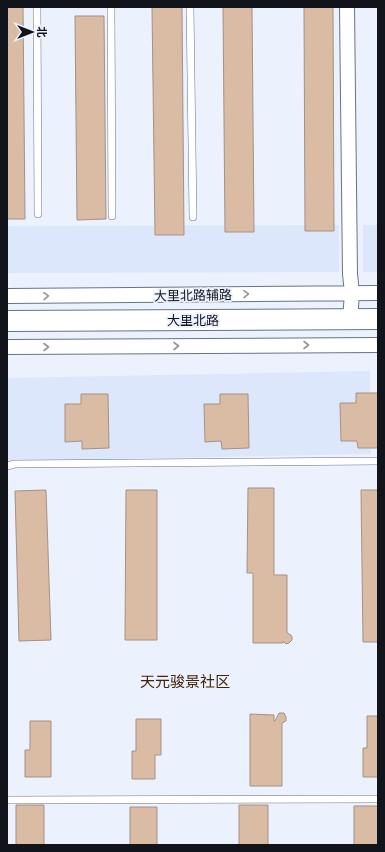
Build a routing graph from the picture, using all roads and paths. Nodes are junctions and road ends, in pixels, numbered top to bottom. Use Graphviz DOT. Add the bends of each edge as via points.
graph roads {
  1 [pos="37,7"];
  2 [pos="111,7"];
  3 [pos="190,7"];
  4 [pos="347,7"];
  5 [pos="38,214"];
  6 [pos="112,216"];
  7 [pos="193,217"];
  8 [pos="352,293"];
  9 [pos="378,293"];
  10 [pos="7,296"];
  11 [pos="378,319"];
  12 [pos="350,320"];
  13 [pos="7,321"];
  14 [pos="378,345"];
  15 [pos="7,347"];
  16 [pos="378,461"];
  17 [pos="7,466"];
  18 [pos="378,799"];
  19 [pos="7,800"];
  1 -- 5 [label="lane"];
  2 -- 6 [label="lane"];
  3 -- 7 [label="lane"];
  4 -- 8 [label="street"];
  8 -- 9 [label="street, 大里北路辅路"];
  10 -- 8 [label="street, 大里北路辅路, one-way"];
  8 -- 12 [label="street"];
  11 -- 12 [label="main road, 大里北路"];
  12 -- 13 [label="main road, 大里北路"];
  15 -- 14 [label="street, one-way"];
  16 -- 17 [label="lane"];
  18 -- 19 [label="lane"];
}
